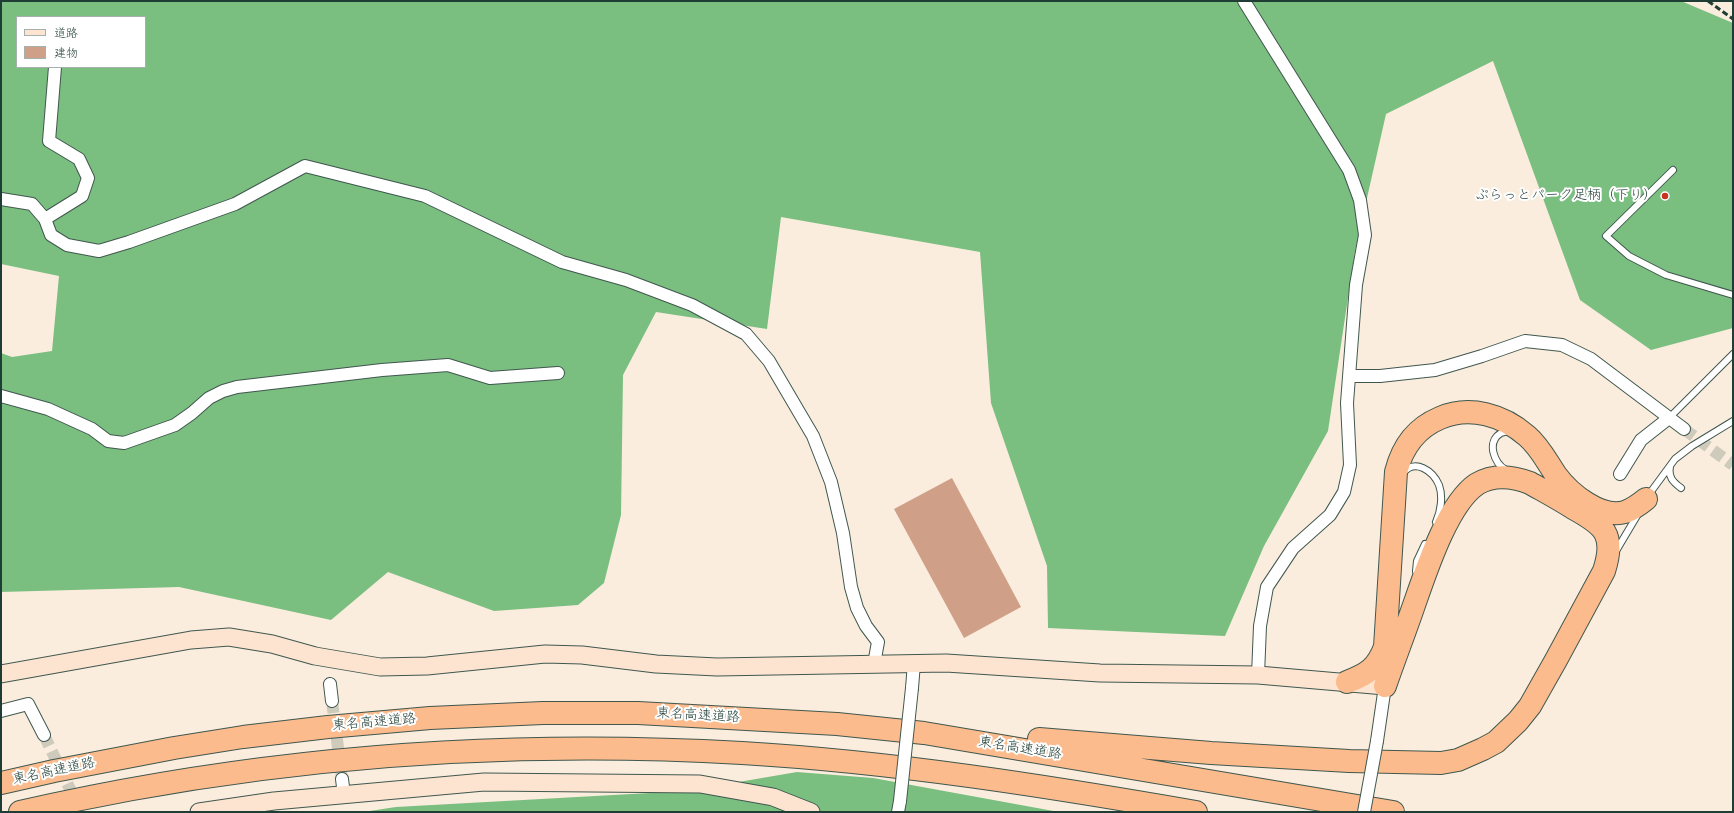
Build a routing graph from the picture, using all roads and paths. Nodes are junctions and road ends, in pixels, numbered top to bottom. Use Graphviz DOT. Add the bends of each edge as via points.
graph roads {
  1 [pos="1244,1"];
  2 [pos="55,68"];
  3 [pos="1673,170"];
  4 [pos="1,200"];
  5 [pos="45,219"];
  6 [pos="1733,295"];
  7 [pos="1733,354"];
  8 [pos="558,374"];
  9 [pos="1350,376"];
  10 [pos="1,396"];
  11 [pos="1669,418"];
  12 [pos="1733,421"];
  13 [pos="1684,429"];
  14 [pos="1528,436"];
  15 [pos="1675,459"];
  16 [pos="1620,474"];
  17 [pos="1517,478"];
  18 [pos="1395,484"];
  19 [pos="1681,488"];
  20 [pos="1646,499"];
  21 [pos="1435,525"];
  22 [pos="1428,539"];
  23 [pos="1604,571"];
  24 [pos="1421,587"];
  25 [pos="914,663"];
  26 [pos="874,664"];
  27 [pos="1,674"];
  28 [pos="1258,675"];
  29 [pos="1347,682"];
  30 [pos="330,684"];
  31 [pos="1385,686"];
  32 [pos="332,701"];
  33 [pos="1,711"];
  34 [pos="924,733"];
  35 [pos="44,735"];
  36 [pos="1,783"];
  37 [pos="899,806"];
  38 [pos="1189,811"];
  39 [pos="20,812"];
  40 [pos="199,812"];
  41 [pos="811,812"];
  42 [pos="1364,812"];
  43 [pos="1393,812"];
  1 -- 9 [label="street" via="1349,170 1360,200 1365,235 1356,285"];
  2 -- 5 [label="street" via="49,141 79,159 88,178 82,196"];
  3 -- 6 [label="lane" via="1606,236 1629,256 1666,275"];
  4 -- 5 [label="street" via="32,204"];
  5 -- 26 [label="street" via="51,235 67,245 98,251 235,204 305,166 425,196 562,262 626,280 692,305 746,334 769,361 814,436 831,482 857,608 878,642"];
  7 -- 11 [label="lane"];
  8 -- 10 [label="street" via="490,378 448,365 237,387 209,398 175,425 124,443 108,441 92,429 48,409"];
  9 -- 11 [label="street" via="1380,376 1436,370 1525,341 1562,345 1591,359"];
  9 -- 28 [label="street" via="1347,403 1350,465 1344,492 1330,515 1293,548 1267,587 1260,626"];
  11 -- 13 [label="street"];
  11 -- 16 [label="street" via="1641,440"];
  12 -- 15 [label="lane"];
  14 -- 17 [label="lane" via="1511,431 1501,433 1492,447 1494,457 1502,468"];
  14 -- 18 [label="highway" via="1516,427 1490,415 1476,412 1448,415 1424,427 1410,441 1399,459"];
  14 -- 20 [label="highway" via="1567,487 1599,509 1612,513 1624,512"];
  15 -- 19 [label="lane" via="1671,465 1670,475"];
  15 -- 20 [label="lane"];
  17 -- 23 [label="highway" via="1600,524 1608,538 1609,548"];
  17 -- 24 [label="highway" via="1488,479 1478,484 1462,499 1443,533"];
  18 -- 21 [label="lane" via="1406,469 1414,466 1423,467 1432,474 1439,484 1441,495 1441,506"];
  18 -- 29 [label="highway" via="1385,647 1381,658 1369,672"];
  20 -- 23 [label="lane"];
  22 -- 24 [label="lane" via="1417,561 1416,572"];
  23 -- 34 [label="highway" via="1530,706 1496,742 1458,760 1441,763 1349,761"];
  24 -- 31 [label="highway"];
  25 -- 26 [label="street"];
  25 -- 28 [label="street" via="1100,673"];
  25 -- 37 [label="street, bridge"];
  26 -- 27 [label="street" via="717,667 545,654 427,666 380,667 228,637 191,640"];
  28 -- 29 [label="street"];
  29 -- 31 [label="street"];
  30 -- 32 [label="street"];
  31 -- 42 [label="street, bridge"];
  33 -- 35 [label="street" via="28,704"];
  34 -- 36 [label="highway, 東名高速道路" via="837,724 638,713 543,713 430,718 243,737"];
  34 -- 43 [label="highway, 東名高速道路"];
  38 -- 39 [label="highway" via="994,779 852,762 742,753 631,749 504,750 403,755 289,766 186,780"];
  40 -- 41 [label="street" via="343,787 484,782 700,784 774,797"];
}
